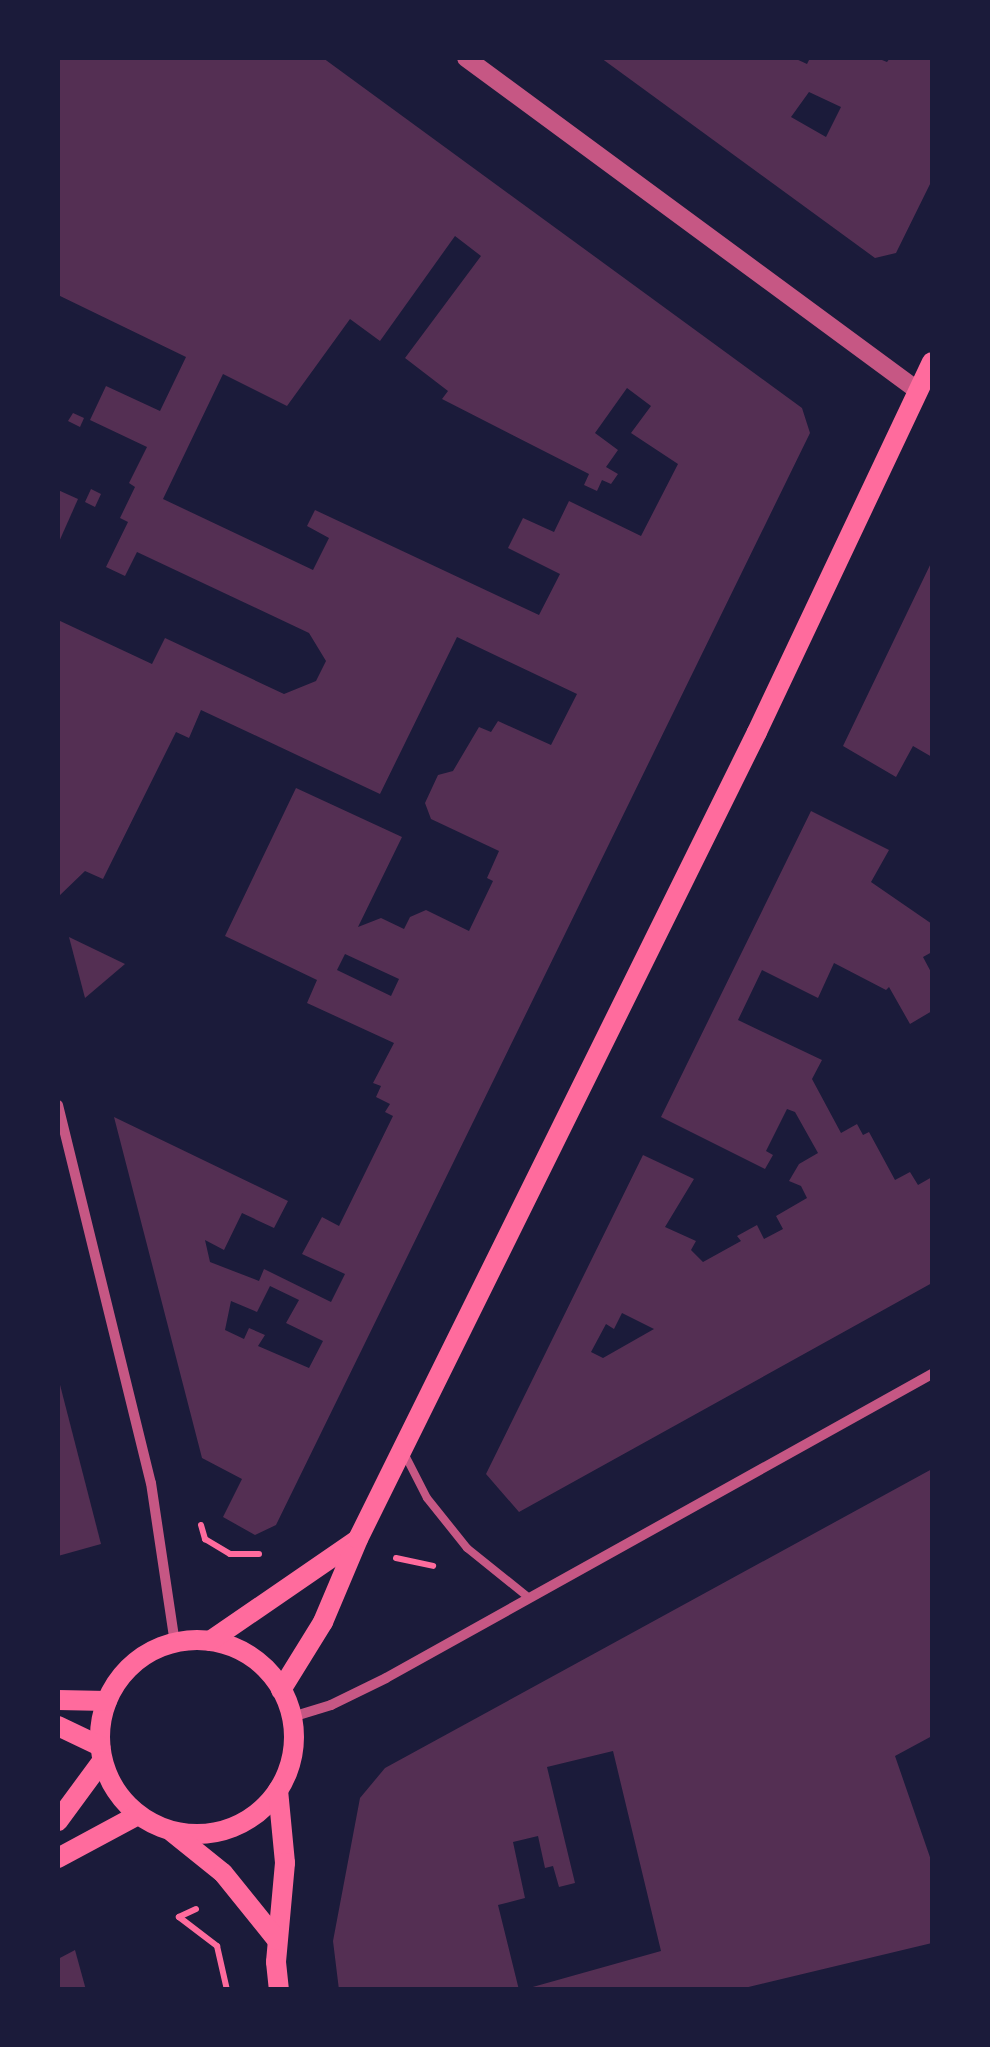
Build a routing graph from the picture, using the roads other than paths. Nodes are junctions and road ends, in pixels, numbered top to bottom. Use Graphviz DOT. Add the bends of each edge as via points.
graph roads {
  1 [pos="466,58"];
  2 [pos="932,362"];
  3 [pos="925,395"];
  4 [pos="58,1105"];
  5 [pos="932,1374"];
  6 [pos="402,1450"];
  7 [pos="358,1539"];
  8 [pos="528,1596"];
  9 [pos="210,1641"];
  10 [pos="175,1643"];
  11 [pos="281,1690"];
  12 [pos="58,1700"];
  13 [pos="107,1701"];
  14 [pos="292,1717"];
  15 [pos="58,1726"];
  16 [pos="101,1753"];
  17 [pos="278,1790"];
  18 [pos="138,1815"];
  19 [pos="58,1821"];
  20 [pos="171,1831"];
  21 [pos="58,1858"];
  22 [pos="277,1940"];
  23 [pos="279,1990"];
  1 -- 3 [label="street"];
  2 -- 3 [label="main road"];
  3 -- 6 [label="main road"];
  4 -- 10 [label="street" via="151,1483"];
  5 -- 8 [label="street"];
  6 -- 7 [label="main road"];
  6 -- 8 [label="lane" via="427,1498 467,1548"];
  7 -- 9 [label="main road"];
  7 -- 11 [label="main road" via="323,1622"];
  8 -- 14 [label="street" via="386,1678"];
  9 -- 10 [label="main road"];
  9 -- 11 [label="main road" via="252,1658"];
  10 -- 13 [label="main road" via="126,1670"];
  11 -- 14 [label="main road"];
  12 -- 13 [label="main road"];
  13 -- 16 [label="main road"];
  14 -- 17 [label="main road" via="292,1754"];
  15 -- 16 [label="main road"];
  16 -- 18 [label="main road" via="116,1791"];
  16 -- 19 [label="main road"];
  17 -- 20 [label="main road" via="242,1823 196,1834"];
  17 -- 22 [label="main road" via="286,1863"];
  18 -- 20 [label="main road"];
  18 -- 21 [label="main road"];
  20 -- 22 [label="main road" via="222,1874"];
  22 -- 23 [label="main road"];
}
